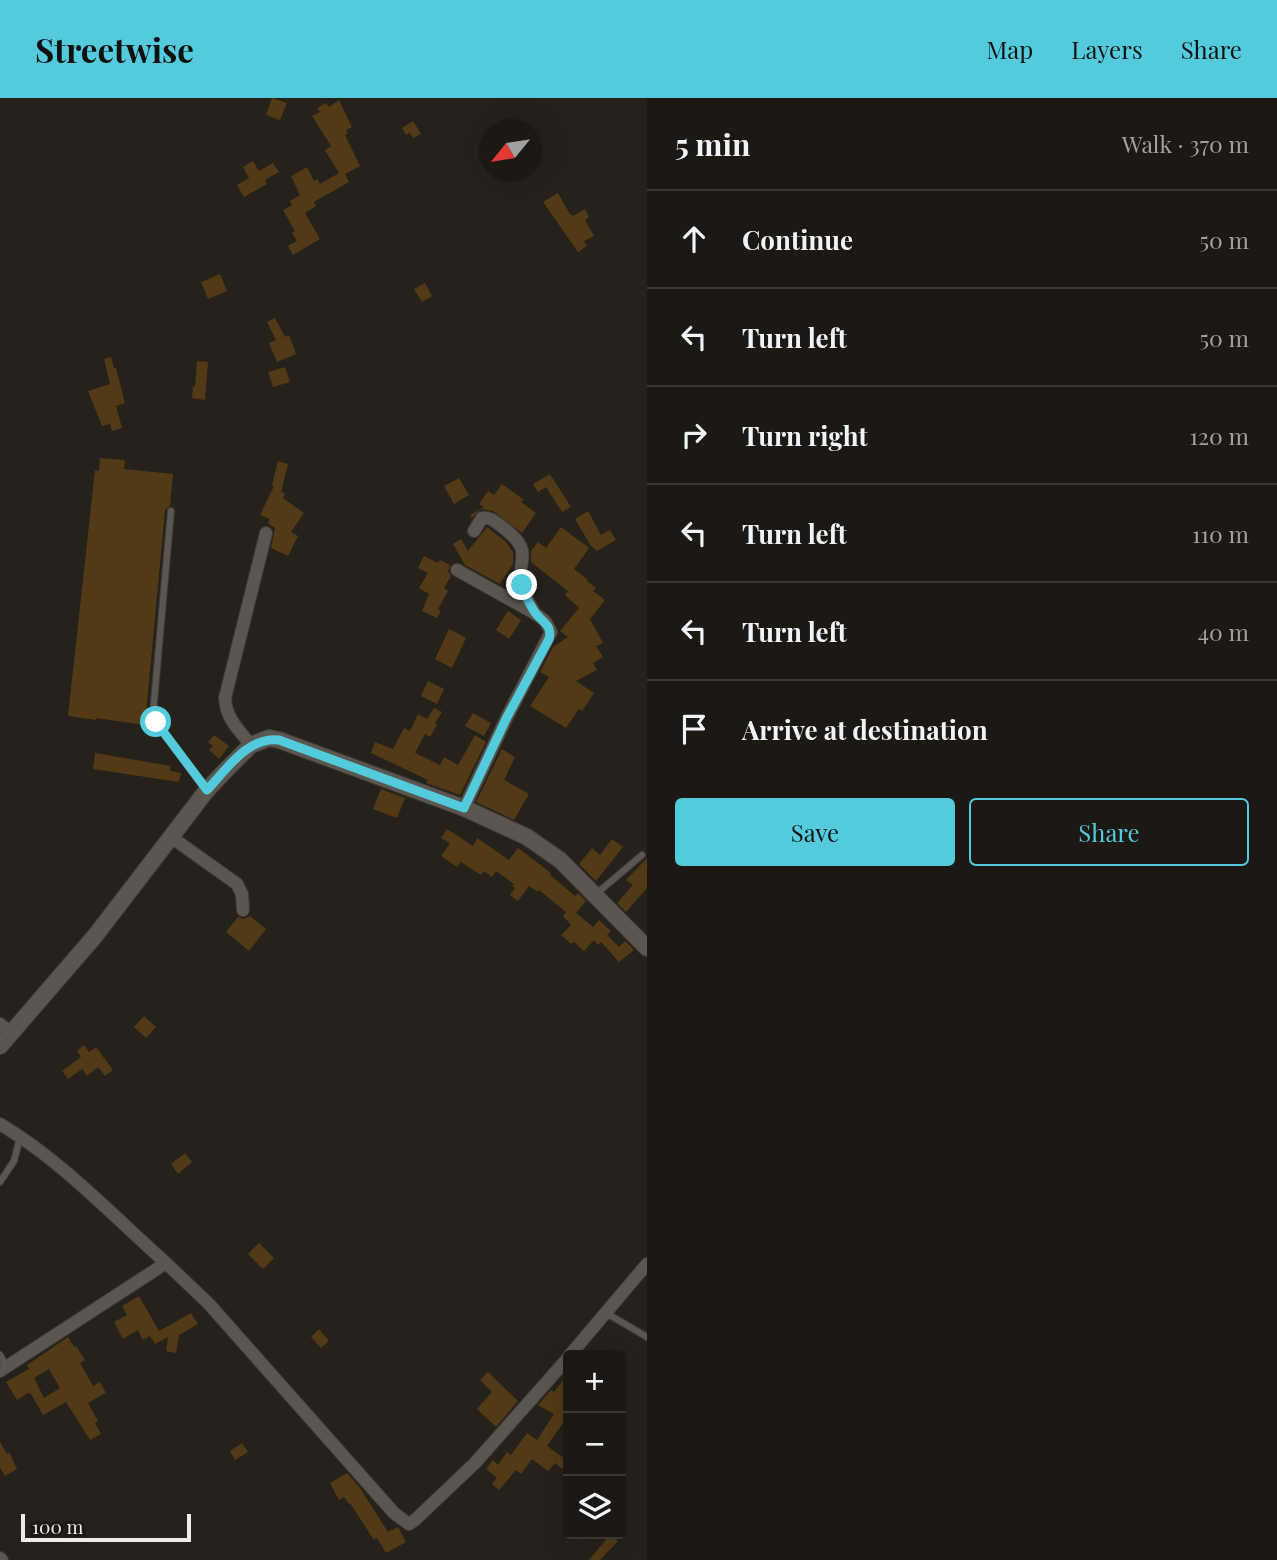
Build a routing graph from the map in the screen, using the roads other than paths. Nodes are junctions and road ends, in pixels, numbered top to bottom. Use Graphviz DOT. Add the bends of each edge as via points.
graph roads {
  1 [pos="171,511"];
  2 [pos="474,531"];
  3 [pos="266,533"];
  4 [pos="457,570"];
  5 [pos="536,614"];
  6 [pos="251,745"];
  7 [pos="207,790"];
  8 [pos="464,808"];
  9 [pos="171,837"];
  10 [pos="642,855"];
  11 [pos="595,895"];
  12 [pos="243,910"];
  13 [pos="647,948"];
  14 [pos="5,1028"];
  15 [pos="0,1046"];
  16 [pos="0,1124"];
  17 [pos="21,1135"];
  18 [pos="0,1182"];
  19 [pos="166,1262"];
  20 [pos="647,1264"];
  21 [pos="606,1312"];
  22 [pos="647,1337"];
  23 [pos="574,1350"];
  24 [pos="563,1363"];
  25 [pos="2,1365"];
  1 -- 7 [label="lane" via="153,713"];
  2 -- 5 [label="street" via="482,518 488,517 519,542 524,592"];
  3 -- 6 [label="street" via="225,698 231,722"];
  4 -- 5 [label="street"];
  5 -- 8 [label="street" via="549,626 549,639"];
  6 -- 7 [label="street"];
  6 -- 8 [label="street" via="269,738 279,740"];
  7 -- 9 [label="street"];
  8 -- 11 [label="street" via="527,837 560,860"];
  9 -- 12 [label="street" via="237,884"];
  9 -- 14 [label="street" via="94,936"];
  10 -- 11 [label="lane"];
  11 -- 13 [label="street"];
  14 -- 15 [label="street"];
  16 -- 17 [label="street"];
  17 -- 18 [label="lane" via="14,1161"];
  17 -- 19 [label="street"];
  19 -- 24 [label="street" via="209,1304 394,1513 409,1524 475,1463"];
  19 -- 25 [label="street"];
  20 -- 21 [label="street"];
  21 -- 22 [label="lane"];
  21 -- 23 [label="street"];
}
